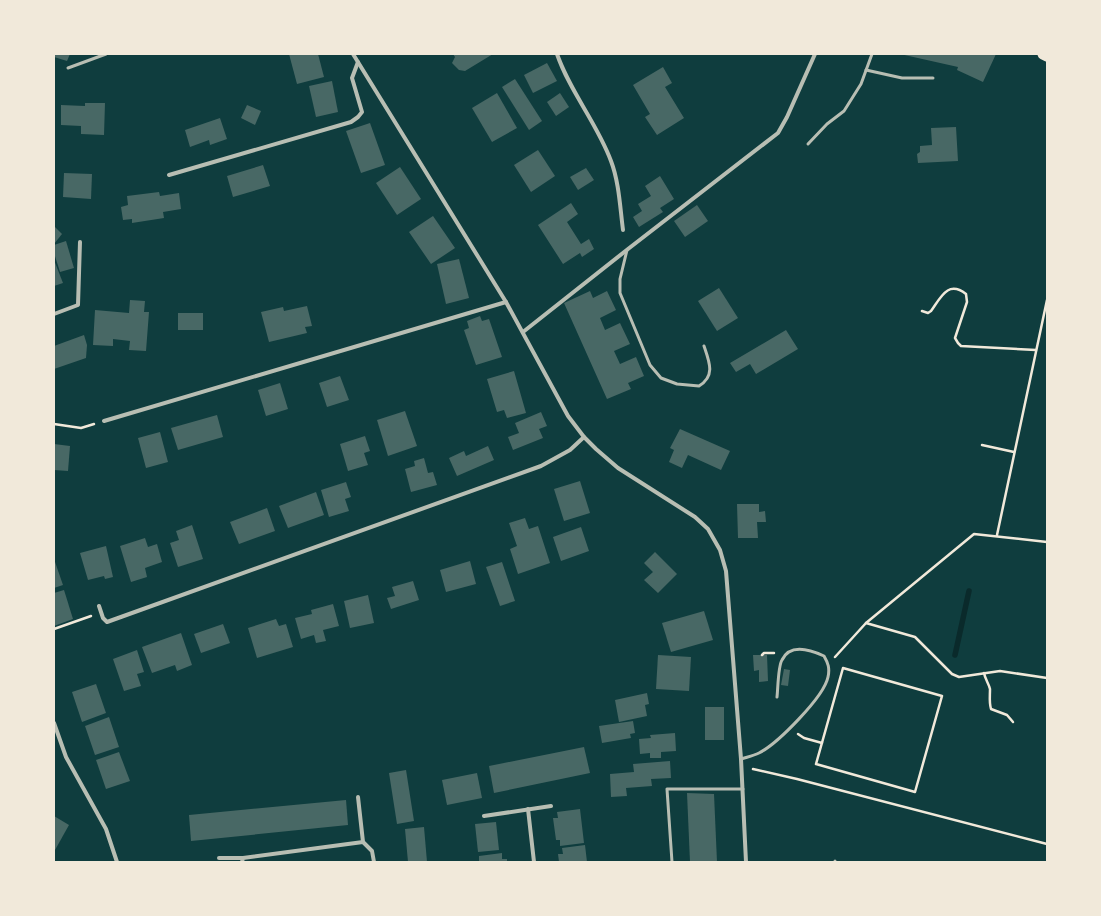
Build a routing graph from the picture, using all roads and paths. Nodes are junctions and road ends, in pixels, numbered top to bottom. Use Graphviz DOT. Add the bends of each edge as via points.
graph roads {
  1 [pos="106,54"];
  2 [pos="353,54"];
  3 [pos="558,54"];
  4 [pos="814,54"];
  5 [pos="872,54"];
  6 [pos="1043,54"];
  7 [pos="1047,56"];
  8 [pos="358,62"];
  9 [pos="68,68"];
  10 [pos="866,70"];
  11 [pos="933,78"];
  12 [pos="808,144"];
  13 [pos="169,175"];
  14 [pos="623,230"];
  15 [pos="80,242"];
  16 [pos="628,249"];
  17 [pos="1047,300"];
  18 [pos="506,302"];
  19 [pos="922,310"];
  20 [pos="54,314"];
  21 [pos="524,332"];
  22 [pos="704,346"];
  23 [pos="1036,350"];
  24 [pos="104,421"];
  25 [pos="54,424"];
  26 [pos="584,437"];
  27 [pos="982,445"];
  28 [pos="1014,452"];
  29 [pos="997,536"];
  30 [pos="1047,542"];
  31 [pos="98,606"];
  32 [pos="101,612"];
  33 [pos="866,623"];
  34 [pos="54,629"];
  35 [pos="829,666"];
  36 [pos="984,673"];
  37 [pos="1047,678"];
  38 [pos="777,697"];
  39 [pos="1013,722"];
  40 [pos="54,723"];
  41 [pos="792,726"];
  42 [pos="822,743"];
  43 [pos="741,759"];
  44 [pos="753,769"];
  45 [pos="743,789"];
  46 [pos="358,797"];
  47 [pos="551,806"];
  48 [pos="528,809"];
  49 [pos="484,816"];
  50 [pos="363,842"];
  51 [pos="1047,844"];
  52 [pos="219,858"];
  53 [pos="242,860"];
  54 [pos="118,862"];
  55 [pos="374,862"];
  56 [pos="534,862"];
  57 [pos="672,862"];
  58 [pos="746,862"];
  1 -- 9 [label="lane"];
  2 -- 8 [label="street"];
  3 -- 14 [label="street" via="568,79 588,112 611,160 618,185"];
  4 -- 16 [label="street" via="778,133"];
  5 -- 10 [label="lane"];
  6 -- 7 [label="highway"];
  8 -- 13 [label="street" via="352,78 362,112 351,122"];
  8 -- 18 [label="street"];
  10 -- 11 [label="lane" via="902,78"];
  10 -- 12 [label="lane" via="861,84 844,111"];
  15 -- 20 [label="street" via="78,305"];
  16 -- 21 [label="street"];
  16 -- 22 [label="lane" via="620,279 620,293 650,365 661,378 677,384 699,386 705,383 710,366"];
  17 -- 23 [label="path"];
  18 -- 21 [label="street"];
  18 -- 24 [label="street"];
  19 -- 23 [label="path" via="928,313 946,291 960,289 966,294 967,302 956,338 961,346"];
  21 -- 26 [label="street" via="568,416"];
  23 -- 28 [label="path"];
  24 -- 25 [label="path" via="81,428"];
  26 -- 32 [label="street" via="570,450 542,466 107,622"];
  26 -- 43 [label="street" via="618,468 695,517 708,529 720,550 726,571"];
  27 -- 28 [label="path"];
  28 -- 29 [label="path"];
  29 -- 30 [label="path"];
  29 -- 33 [label="path" via="974,534"];
  31 -- 32 [label="street"];
  32 -- 34 [label="path"];
  33 -- 35 [label="path" via="839,651"];
  33 -- 36 [label="path" via="915,637 952,674 959,677"];
  35 -- 38 [label="lane" via="824,656 810,650 789,651 781,660"];
  35 -- 41 [label="lane" via="828,678 817,698"];
  36 -- 37 [label="path" via="1000,671"];
  36 -- 39 [label="path" via="990,687 991,709 1007,715"];
  40 -- 54 [label="street" via="66,757 106,829"];
  41 -- 42 [label="path" via="804,738"];
  41 -- 43 [label="lane" via="767,748"];
  42 -- 42 [label="path" via="816,764 915,792 942,696 843,668"];
  43 -- 45 [label="street"];
  44 -- 51 [label="path"];
  45 -- 57 [label="lane" via="667,789"];
  45 -- 58 [label="street"];
  46 -- 50 [label="street"];
  47 -- 48 [label="street"];
  48 -- 49 [label="street"];
  48 -- 56 [label="street"];
  50 -- 53 [label="street"];
  50 -- 55 [label="street" via="372,851"];
  52 -- 53 [label="street"];
}
